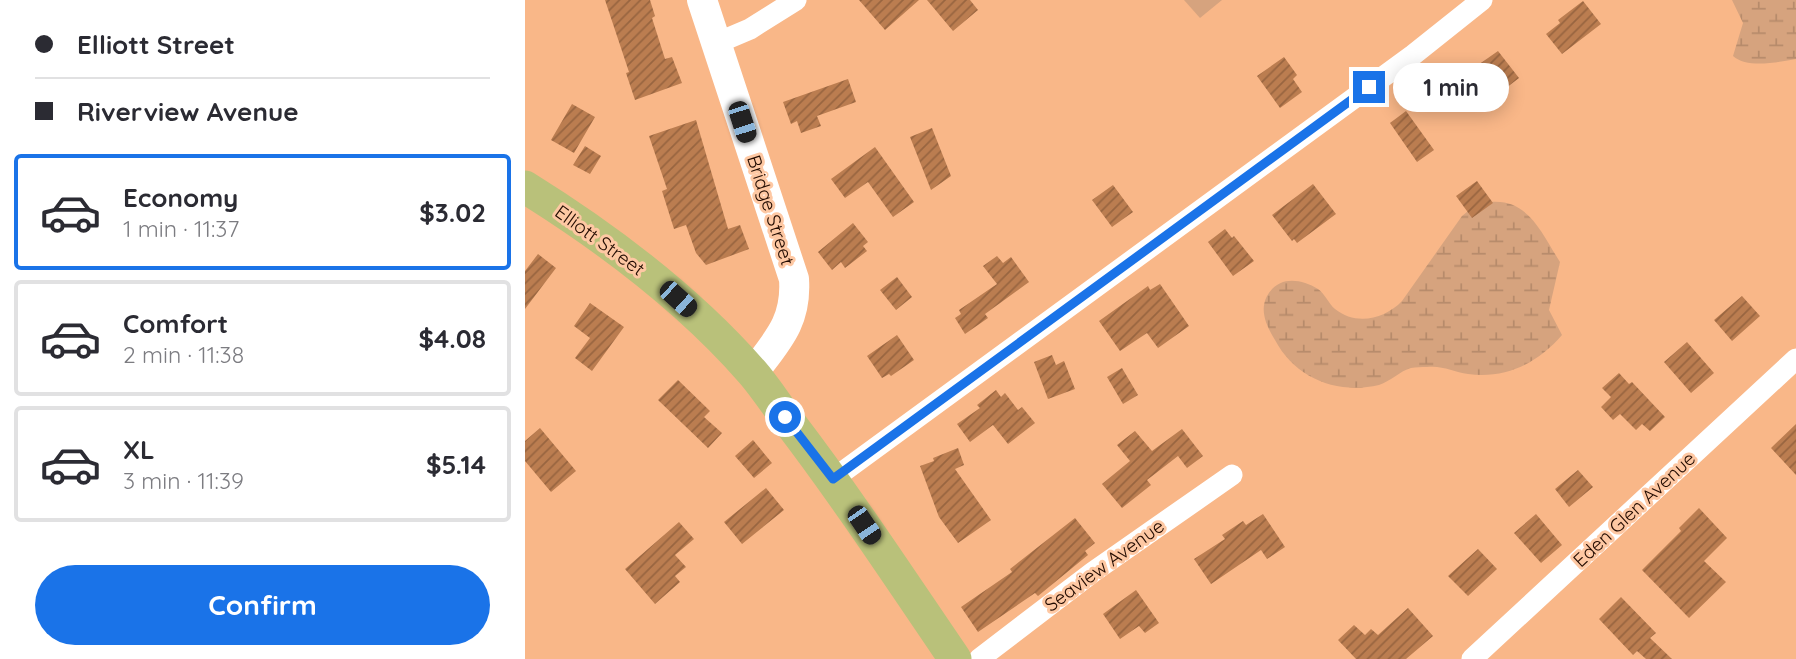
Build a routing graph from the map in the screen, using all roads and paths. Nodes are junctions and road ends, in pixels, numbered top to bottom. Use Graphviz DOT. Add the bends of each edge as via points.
graph roads {
  1 [pos="702,0"];
  2 [pos="796,0"];
  3 [pos="1482,0"];
  4 [pos="717,43"];
  5 [pos="526,190"];
  6 [pos="1796,359"];
  7 [pos="753,373"];
  8 [pos="1232,475"];
  9 [pos="833,479"];
  10 [pos="955,659"];
  11 [pos="979,659"];
  12 [pos="1472,659"];
  1 -- 4 [label="main road, Bridge Street"];
  2 -- 4 [label="street"];
  3 -- 9 [label="street"];
  4 -- 7 [label="main road, Bridge Street" via="794,279 795,299 787,326"];
  5 -- 7 [label="main road, Elliott Street" via="583,224 639,267 709,327"];
  6 -- 12 [label="street, Eden Glen Avenue"];
  7 -- 9 [label="main road, Elliott Street"];
  8 -- 11 [label="street, Seaview Avenue"];
  9 -- 10 [label="main road, Elliott Street"];
}
